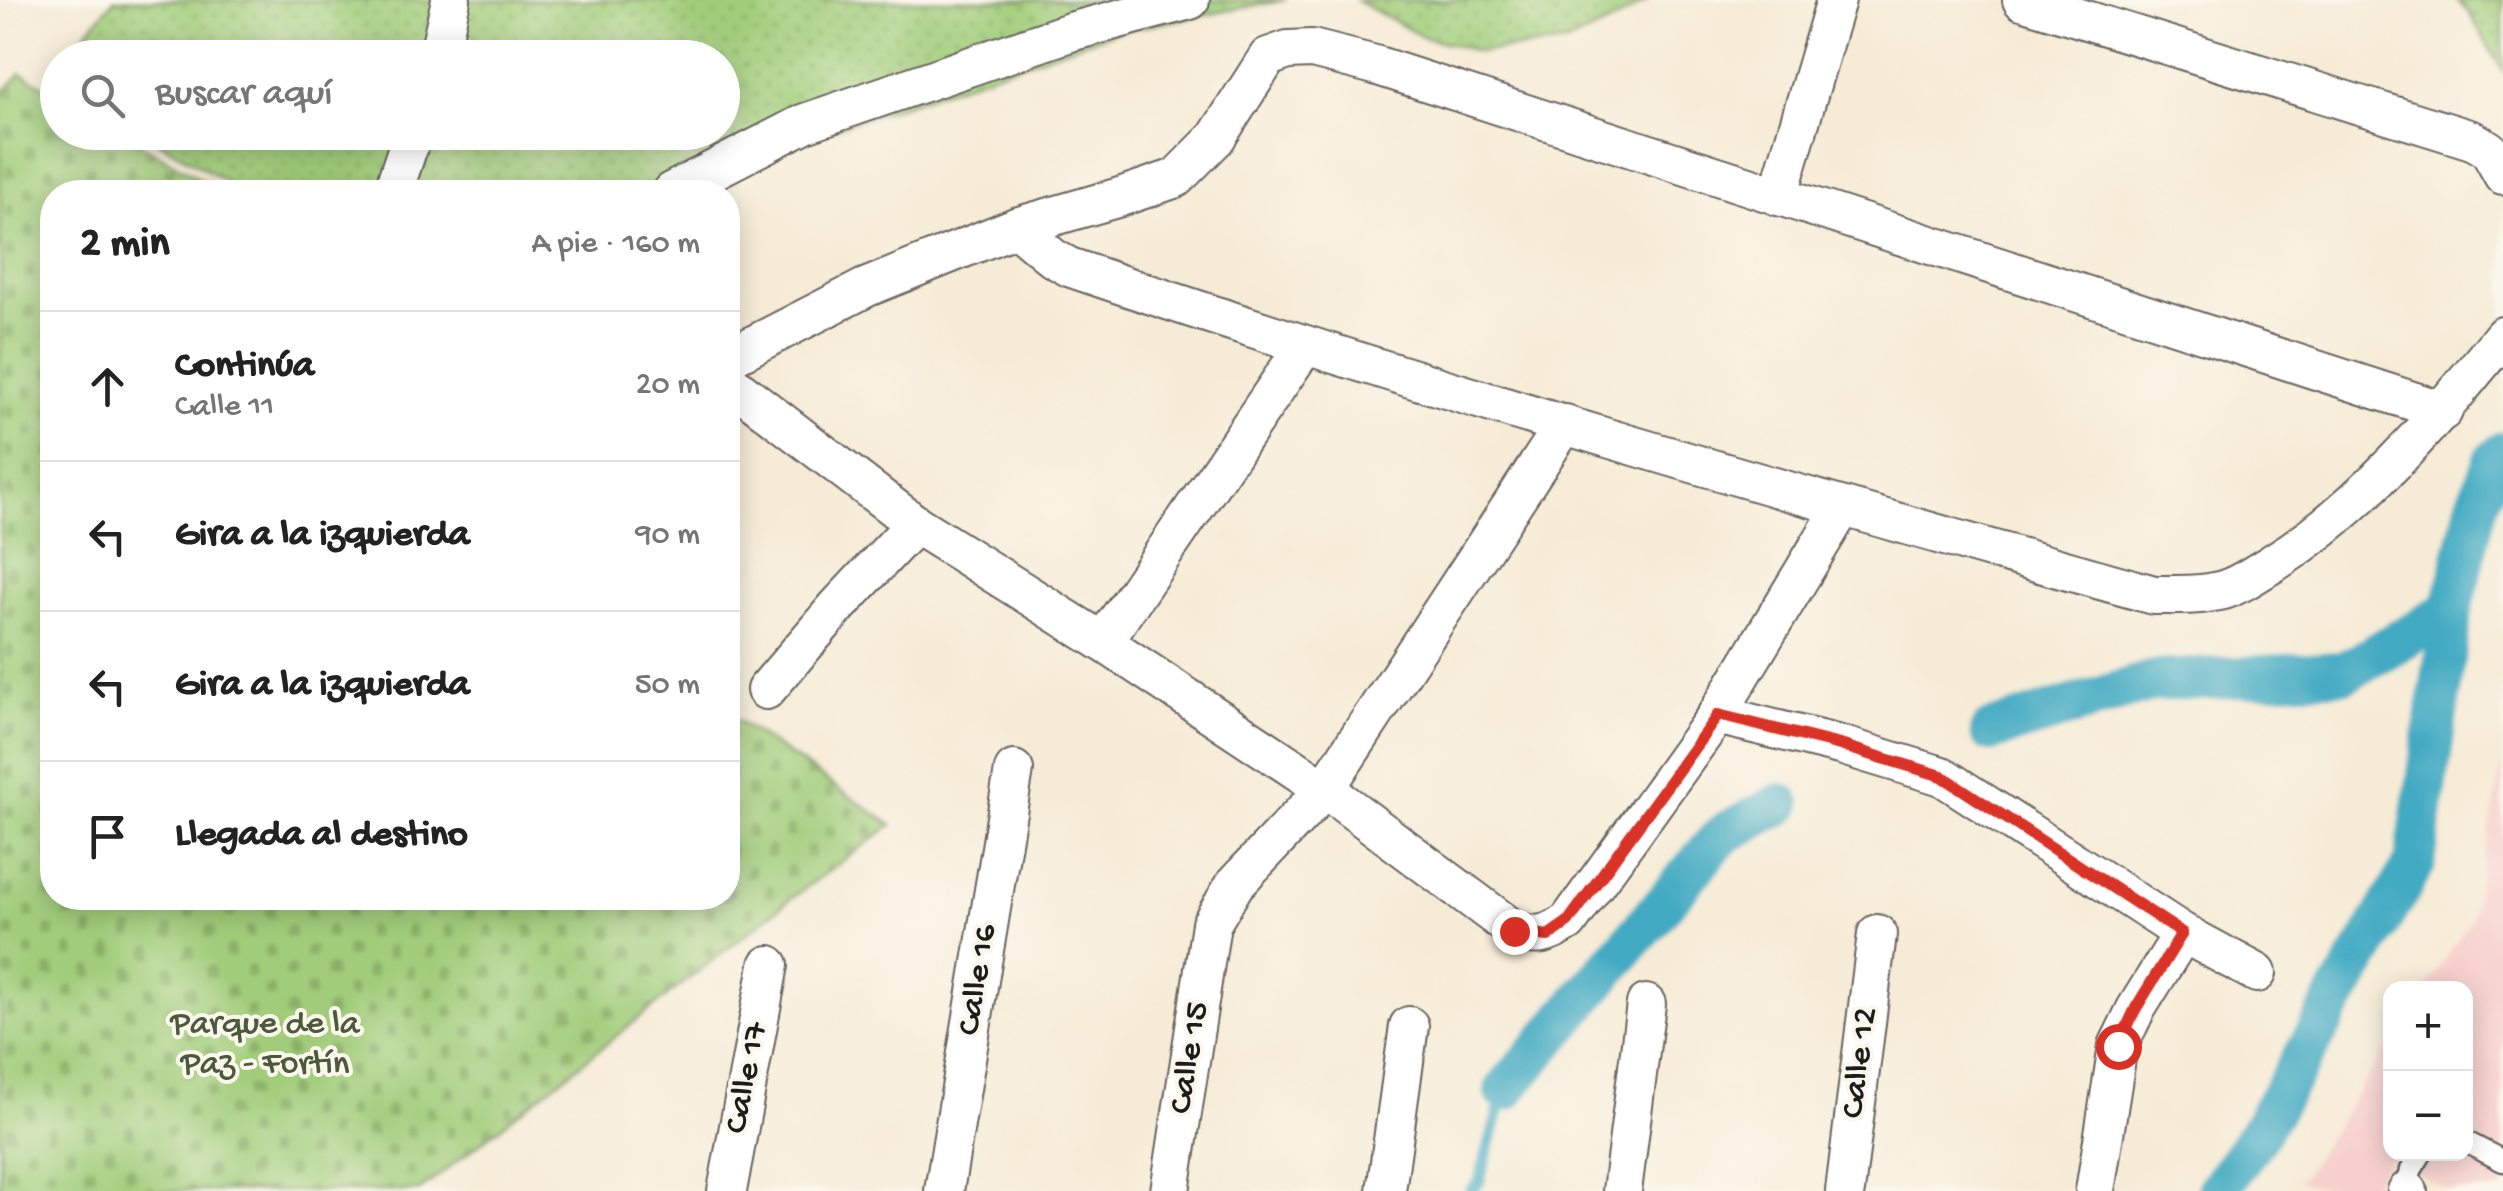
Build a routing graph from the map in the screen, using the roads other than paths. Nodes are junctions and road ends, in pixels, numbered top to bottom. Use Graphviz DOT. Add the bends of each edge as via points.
graph roads {
  1 [pos="451,0"];
  2 [pos="1190,0"];
  3 [pos="1836,0"];
  4 [pos="2022,0"];
  5 [pos="442,40"];
  6 [pos="407,150"];
  7 [pos="2503,175"];
  8 [pos="397,180"];
  9 [pos="694,180"];
  10 [pos="1778,196"];
  11 [pos="1016,227"];
  12 [pos="2503,336"];
  13 [pos="1304,347"];
  14 [pos="740,352"];
  15 [pos="740,390"];
  16 [pos="2443,411"];
  17 [pos="1565,424"];
  18 [pos="1842,508"];
  19 [pos="915,524"];
  20 [pos="1103,642"];
  21 [pos="766,690"];
  22 [pos="1718,715"];
  23 [pos="1014,770"];
  24 [pos="1325,789"];
  25 [pos="2182,933"];
  26 [pos="1877,934"];
  27 [pos="769,965"];
  28 [pos="2256,973"];
  29 [pos="1646,1004"];
  30 [pos="1409,1026"];
  31 [pos="2473,1145"];
  32 [pos="2503,1160"];
  33 [pos="2416,1161"];
  34 [pos="726,1191"];
  35 [pos="944,1191"];
  36 [pos="1170,1191"];
  37 [pos="1386,1191"];
  38 [pos="1622,1191"];
  39 [pos="1845,1191"];
  40 [pos="2096,1191"];
  41 [pos="2407,1191"];
  1 -- 5 [label="street"];
  2 -- 9 [label="street" via="1070,32 805,123"];
  3 -- 10 [label="street"];
  4 -- 7 [label="street" via="2472,140 2490,150"];
  6 -- 8 [label="street"];
  10 -- 11 [label="street" via="1312,49 1268,58 1216,138 1176,178"];
  10 -- 16 [label="street"];
  11 -- 13 [label="street" via="1069,267"];
  11 -- 14 [label="street" via="865,288"];
  12 -- 16 [label="street"];
  13 -- 17 [label="street"];
  13 -- 20 [label="street"];
  15 -- 19 [label="street"];
  16 -- 18 [label="street" via="2300,546 2241,583 2194,595 2154,595"];
  17 -- 18 [label="street"];
  17 -- 24 [label="street"];
  18 -- 22 [label="street"];
  19 -- 20 [label="street"];
  19 -- 21 [label="street"];
  20 -- 24 [label="street"];
  22 -- 24 [label="street" via="1568,922 1548,936 1514,931"];
  22 -- 25 [label="street" via="1942,776"];
  23 -- 35 [label="street, Calle 16"];
  24 -- 36 [label="street, Calle 15" via="1235,884 1211,924"];
  25 -- 28 [label="street"];
  25 -- 40 [label="street" via="2118,1046"];
  26 -- 39 [label="street, Calle 12"];
  27 -- 34 [label="street, Calle 17"];
  29 -- 38 [label="street"];
  30 -- 37 [label="street"];
  31 -- 32 [label="lane"];
  33 -- 41 [label="lane"];
}
